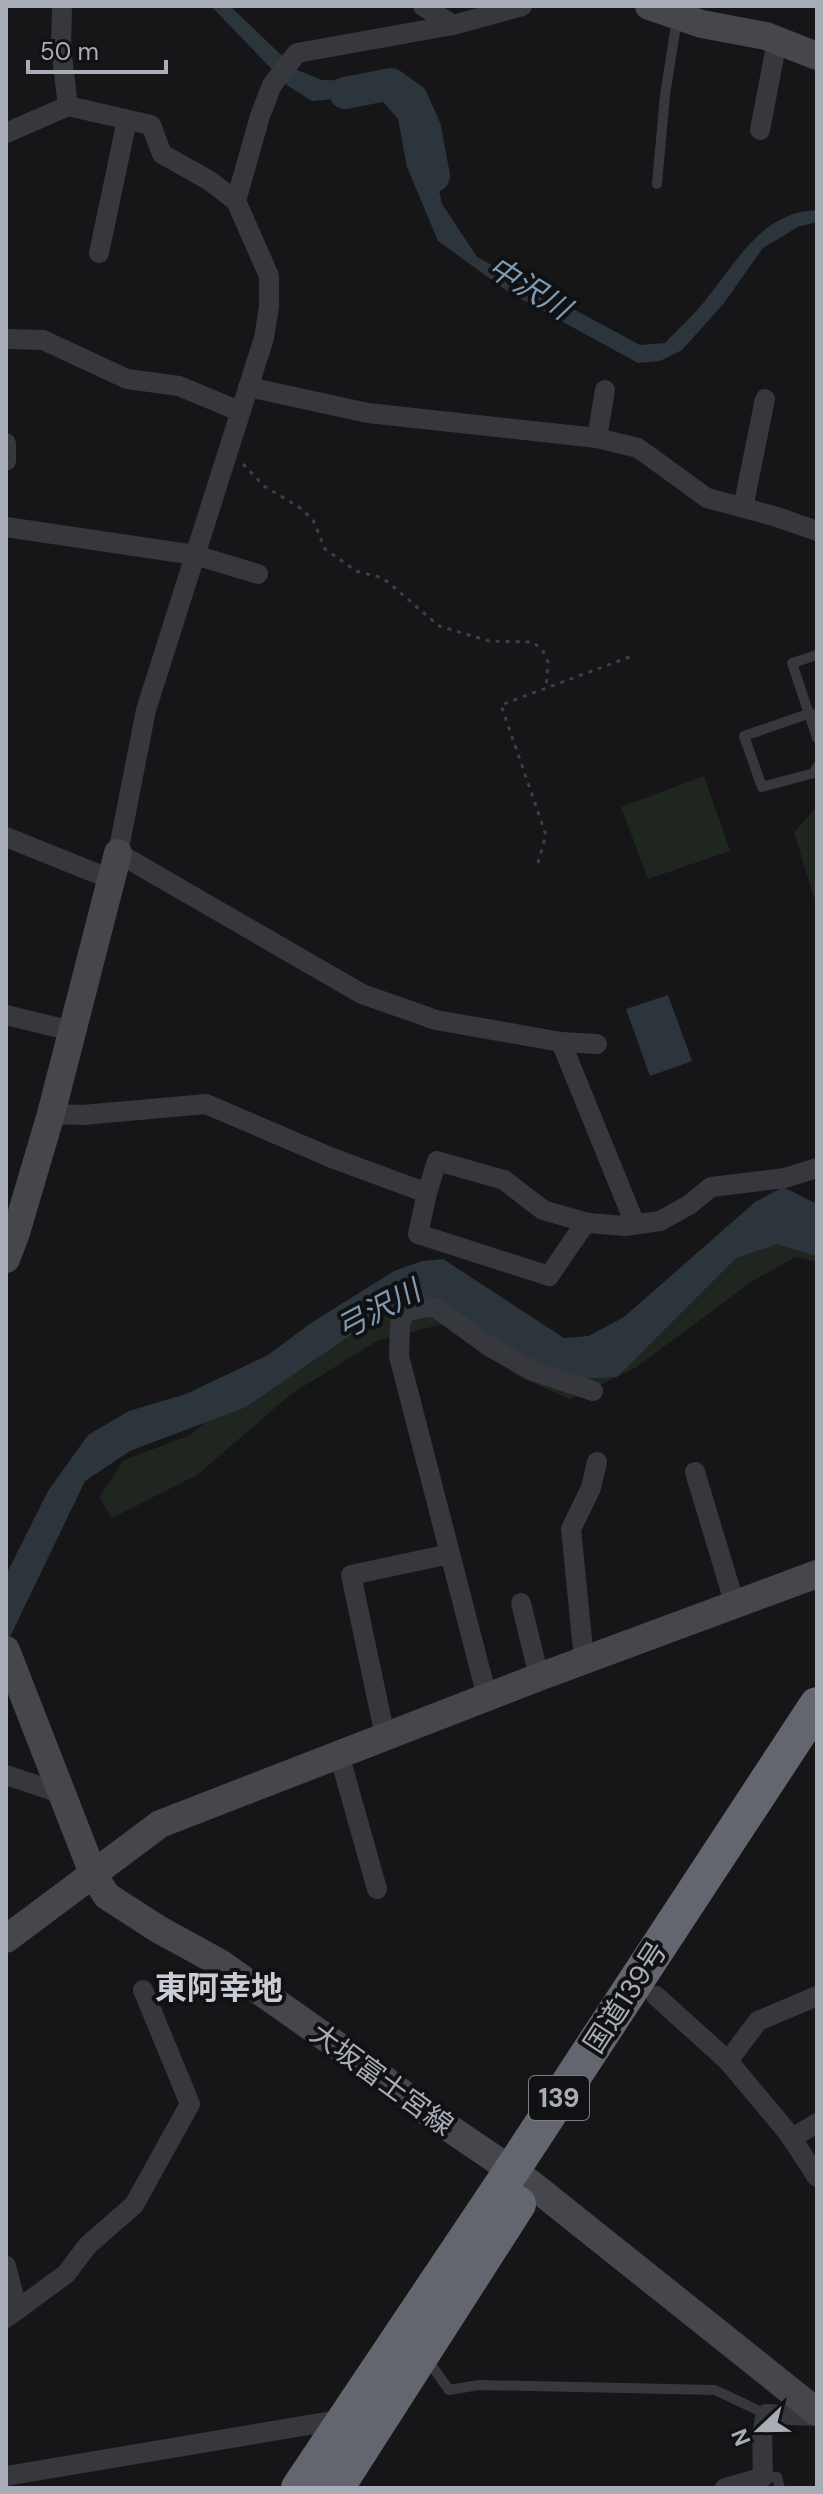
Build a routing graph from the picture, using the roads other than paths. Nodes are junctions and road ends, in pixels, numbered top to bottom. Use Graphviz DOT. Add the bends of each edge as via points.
graph roads {
  1 [pos="62,6"];
  2 [pos="423,6"];
  3 [pos="522,6"];
  4 [pos="649,6"];
  5 [pos="678,16"];
  6 [pos="453,25"];
  7 [pos="777,41"];
  8 [pos="817,56"];
  9 [pos="68,106"];
  10 [pos="127,120"];
  11 [pos="760,130"];
  12 [pos="6,133"];
  13 [pos="657,184"];
  14 [pos="236,201"];
  15 [pos="99,253"];
  16 [pos="6,339"];
  17 [pos="248,387"];
  18 [pos="605,390"];
  19 [pos="765,399"];
  20 [pos="239,411"];
  21 [pos="597,438"];
  22 [pos="6,443"];
  23 [pos="6,461"];
  24 [pos="743,508"];
  25 [pos="6,527"];
  26 [pos="817,531"];
  27 [pos="195,555"];
  28 [pos="258,574"];
  29 [pos="817,655"];
  30 [pos="811,713"];
  31 [pos="817,738"];
  32 [pos="817,767"];
  33 [pos="6,837"];
  34 [pos="116,866"];
  35 [pos="6,1015"];
  36 [pos="72,1031"];
  37 [pos="561,1042"];
  38 [pos="597,1044"];
  39 [pos="51,1114"];
  40 [pos="817,1168"];
  41 [pos="427,1193"];
  42 [pos="586,1222"];
  43 [pos="635,1224"];
  44 [pos="6,1259"];
  45 [pos="593,1391"];
  46 [pos="597,1462"];
  47 [pos="695,1472"];
  48 [pos="450,1554"];
  49 [pos="817,1574"];
  50 [pos="521,1603"];
  51 [pos="735,1605"];
  52 [pos="6,1651"];
  53 [pos="584,1660"];
  54 [pos="539,1677"];
  55 [pos="487,1697"];
  56 [pos="817,1705"];
  57 [pos="385,1736"];
  58 [pos="817,1748"];
  59 [pos="339,1754"];
  60 [pos="6,1775"];
  61 [pos="63,1794"];
  62 [pos="94,1876"];
  63 [pos="377,1889"];
  64 [pos="6,1939"];
  65 [pos="143,1990"];
  66 [pos="656,1996"];
  67 [pos="817,1996"];
  68 [pos="728,2061"];
  69 [pos="817,2123"];
  70 [pos="792,2138"];
  71 [pos="521,2177"];
  72 [pos="817,2177"];
  73 [pos="6,2266"];
  74 [pos="10,2308"];
  75 [pos="423,2354"];
  76 [pos="766,2414"];
  77 [pos="817,2414"];
  78 [pos="344,2419"];
  79 [pos="6,2476"];
  80 [pos="759,2484"];
  81 [pos="299,2488"];
  82 [pos="336,2488"];
  83 [pos="725,2488"];
  1 -- 9 [label="street"];
  2 -- 6 [label="street"];
  3 -- 6 [label="street"];
  4 -- 5 [label="street"];
  5 -- 7 [label="street"];
  5 -- 13 [label="lane"];
  6 -- 14 [label="street" via="297,53 271,89"];
  7 -- 8 [label="street"];
  7 -- 11 [label="street"];
  9 -- 10 [label="street"];
  9 -- 12 [label="street"];
  10 -- 14 [label="street" via="151,125 162,154"];
  10 -- 15 [label="street"];
  14 -- 17 [label="street" via="269,276 264,338"];
  16 -- 20 [label="street" via="43,340 127,379 179,386"];
  17 -- 20 [label="street"];
  17 -- 21 [label="street" via="368,413"];
  18 -- 21 [label="street"];
  19 -- 24 [label="street"];
  20 -- 27 [label="street"];
  21 -- 24 [label="street" via="638,448 707,498"];
  22 -- 23 [label="street"];
  24 -- 26 [label="street"];
  25 -- 27 [label="street"];
  27 -- 28 [label="street"];
  27 -- 34 [label="street" via="146,710"];
  29 -- 30 [label="lane" via="792,663"];
  30 -- 31 [label="lane"];
  30 -- 32 [label="lane" via="744,736 762,787 814,773"];
  33 -- 34 [label="street"];
  34 -- 36 [label="street"];
  34 -- 37 [label="street" via="362,994 436,1020"];
  35 -- 36 [label="street"];
  36 -- 39 [label="street"];
  37 -- 38 [label="street"];
  37 -- 43 [label="street"];
  39 -- 41 [label="street" via="206,1104"];
  39 -- 44 [label="street"];
  40 -- 43 [label="street" via="785,1178 711,1187 660,1221"];
  41 -- 42 [label="street" via="437,1161 504,1180 543,1210"];
  41 -- 42 [label="street" via="418,1234 549,1276"];
  42 -- 43 [label="street"];
  45 -- 48 [label="street" via="533,1371 436,1308 405,1312 399,1356"];
  46 -- 53 [label="street" via="571,1529"];
  47 -- 51 [label="street"];
  48 -- 55 [label="street"];
  48 -- 57 [label="street" via="351,1575"];
  49 -- 51 [label="street"];
  50 -- 54 [label="street"];
  51 -- 53 [label="street"];
  52 -- 61 [label="street, 大坂富士宮線"];
  53 -- 54 [label="street"];
  54 -- 55 [label="street"];
  55 -- 57 [label="street"];
  56 -- 71 [label="highway, 国道139号 / 139"];
  57 -- 59 [label="street"];
  58 -- 66 [label="highway, 国道139号 / 139"];
  59 -- 62 [label="street" via="160,1824"];
  59 -- 63 [label="street"];
  60 -- 61 [label="street"];
  61 -- 62 [label="street, 大坂富士宮線"];
  62 -- 64 [label="street"];
  62 -- 71 [label="street, 大坂富士宮線" via="107,1896 220,1963"];
  65 -- 74 [label="street" via="190,2104 134,2205 88,2245 66,2274"];
  66 -- 68 [label="street"];
  66 -- 71 [label="highway, 国道139号 / 139"];
  67 -- 68 [label="street" via="758,2021"];
  68 -- 70 [label="street"];
  69 -- 70 [label="street"];
  70 -- 72 [label="street"];
  71 -- 75 [label="highway, 国道139号 / 139"];
  71 -- 77 [label="street, 大坂富士宮線"];
  71 -- 78 [label="highway, 国道139号 / 139"];
  73 -- 74 [label="street"];
  75 -- 76 [label="lane" via="449,2390 479,2385 715,2390"];
  75 -- 82 [label="highway, 国道139号 / 139"];
  76 -- 77 [label="street"];
  76 -- 80 [label="street"];
  78 -- 79 [label="street"];
  78 -- 81 [label="highway, 国道139号 / 139"];
  80 -- 83 [label="street"];
}
